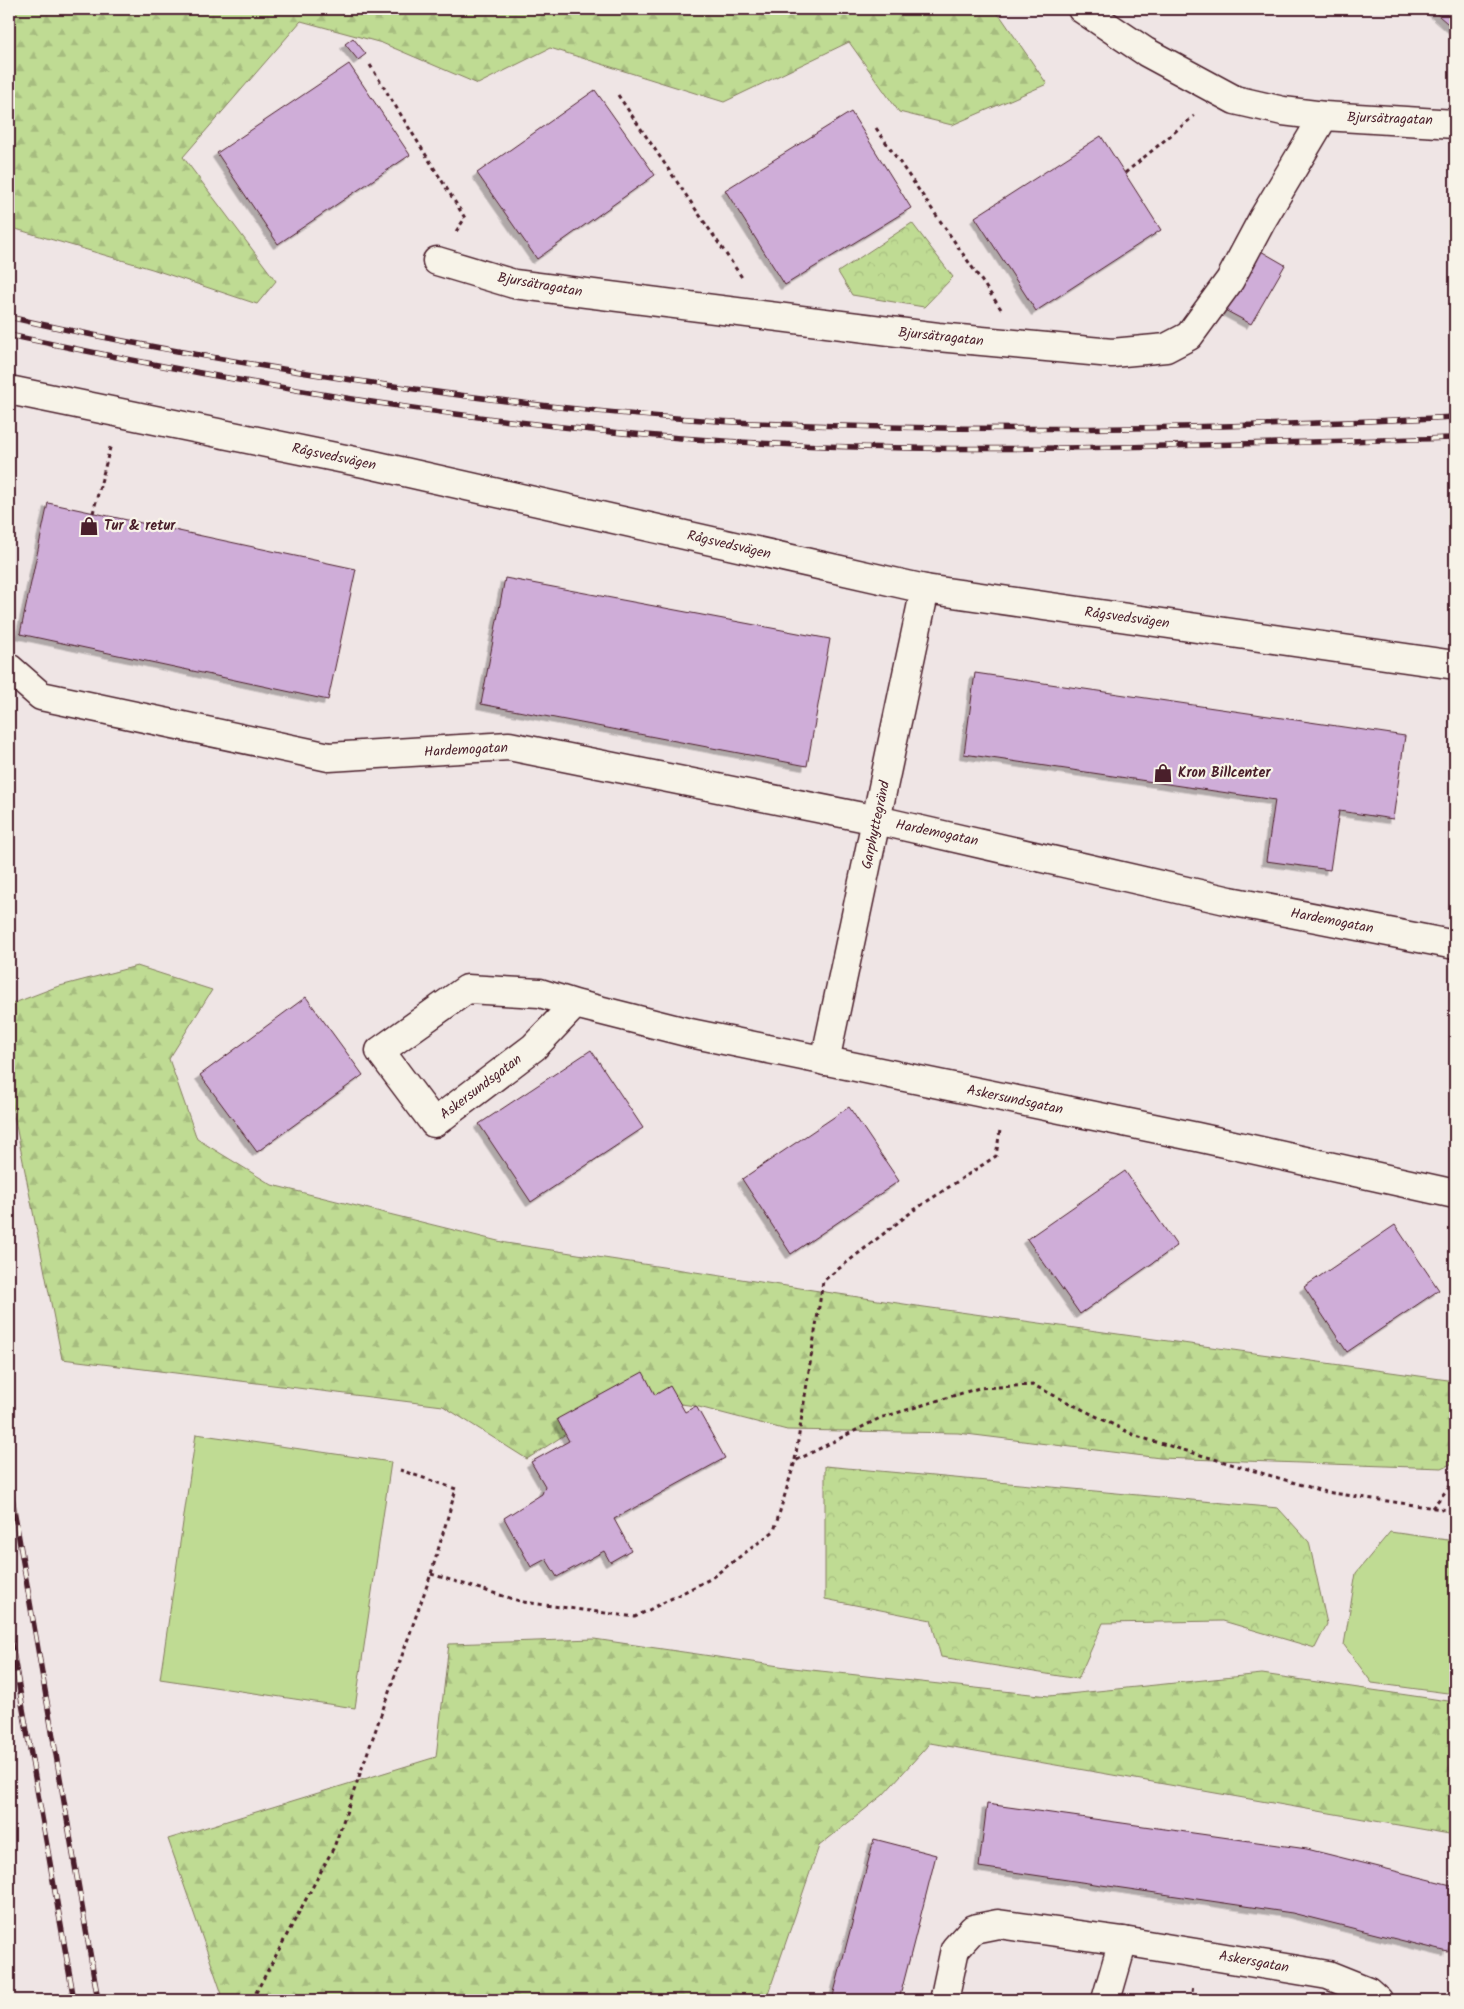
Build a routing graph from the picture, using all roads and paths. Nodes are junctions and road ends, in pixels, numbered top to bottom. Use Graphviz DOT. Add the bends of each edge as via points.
graph roads {
  1 [pos="1087,10"];
  2 [pos="370,65"];
  3 [pos="618,95"];
  4 [pos="1195,115"];
  5 [pos="1324,116"];
  6 [pos="1455,124"];
  7 [pos="876,128"];
  8 [pos="1125,173"];
  9 [pos="437,261"];
  10 [pos="746,314"];
  11 [pos="1010,344"];
  12 [pos="9,390"];
  13 [pos="111,444"];
  14 [pos="93,513"];
  15 [pos="925,589"];
  16 [pos="1455,665"];
  17 [pos="9,668"];
  18 [pos="877,820"];
  19 [pos="1455,945"];
  20 [pos="575,1004"];
  21 [pos="825,1060"];
  22 [pos="1004,1098"];
  23 [pos="1455,1194"];
  24 [pos="795,1461"];
  25 [pos="400,1470"];
  26 [pos="1455,1480"];
  27 [pos="1432,1508"];
  28 [pos="1455,1511"];
  29 [pos="431,1574"];
  30 [pos="1123,1941"];
  31 [pos="1193,1984"];
  32 [pos="252,2000"];
  33 [pos="947,2000"];
  34 [pos="1106,2000"];
  35 [pos="1191,2000"];
  36 [pos="1378,2000"];
  1 -- 5 [label="street, Bjursätragatan" via="1146,52 1234,100"];
  2 -- 9 [label="path" via="465,218"];
  3 -- 10 [label="path" via="746,284"];
  4 -- 8 [label="path"];
  5 -- 6 [label="street, Bjursätragatan"];
  5 -- 11 [label="street, Bjursätragatan" via="1230,280 1189,336 1166,348 1112,353"];
  7 -- 11 [label="path" via="1009,320"];
  9 -- 10 [label="street, Bjursätragatan" via="514,284"];
  10 -- 11 [label="street, Bjursätragatan"];
  12 -- 15 [label="street, Rågsvedsvägen" via="369,464"];
  13 -- 14 [label="path"];
  15 -- 16 [label="street, Rågsvedsvägen"];
  15 -- 18 [label="street, Garphyttegränd"];
  17 -- 18 [label="street, Hardemogatan" via="41,696 329,756 509,746"];
  18 -- 19 [label="street, Hardemogatan" via="1230,901"];
  18 -- 21 [label="street, Garphyttegränd"];
  20 -- 20 [label="street, Askersundsgatan" via="540,993 467,989 380,1051 434,1123 534,1047"];
  20 -- 21 [label="street, Askersundsgatan" via="690,1033"];
  21 -- 22 [label="street, Askersundsgatan"];
  22 -- 23 [label="street, Askersundsgatan"];
  22 -- 24 [label="path" via="996,1156 914,1210 823,1281"];
  24 -- 27 [label="path" via="880,1418 979,1388 1034,1385 1136,1436 1326,1492"];
  24 -- 29 [label="path" via="774,1531 710,1579 635,1617 523,1602"];
  25 -- 29 [label="path" via="456,1489"];
  26 -- 27 [label="path"];
  27 -- 28 [label="path"];
  29 -- 32 [label="path" via="334,1847"];
  30 -- 33 [label="street, Askersgatan" via="998,1924 972,1929 956,1949 945,1996"];
  30 -- 34 [label="street"];
  30 -- 36 [label="street, Askersgatan" via="1328,1974 1368,1991"];
  31 -- 35 [label="path"];
}
